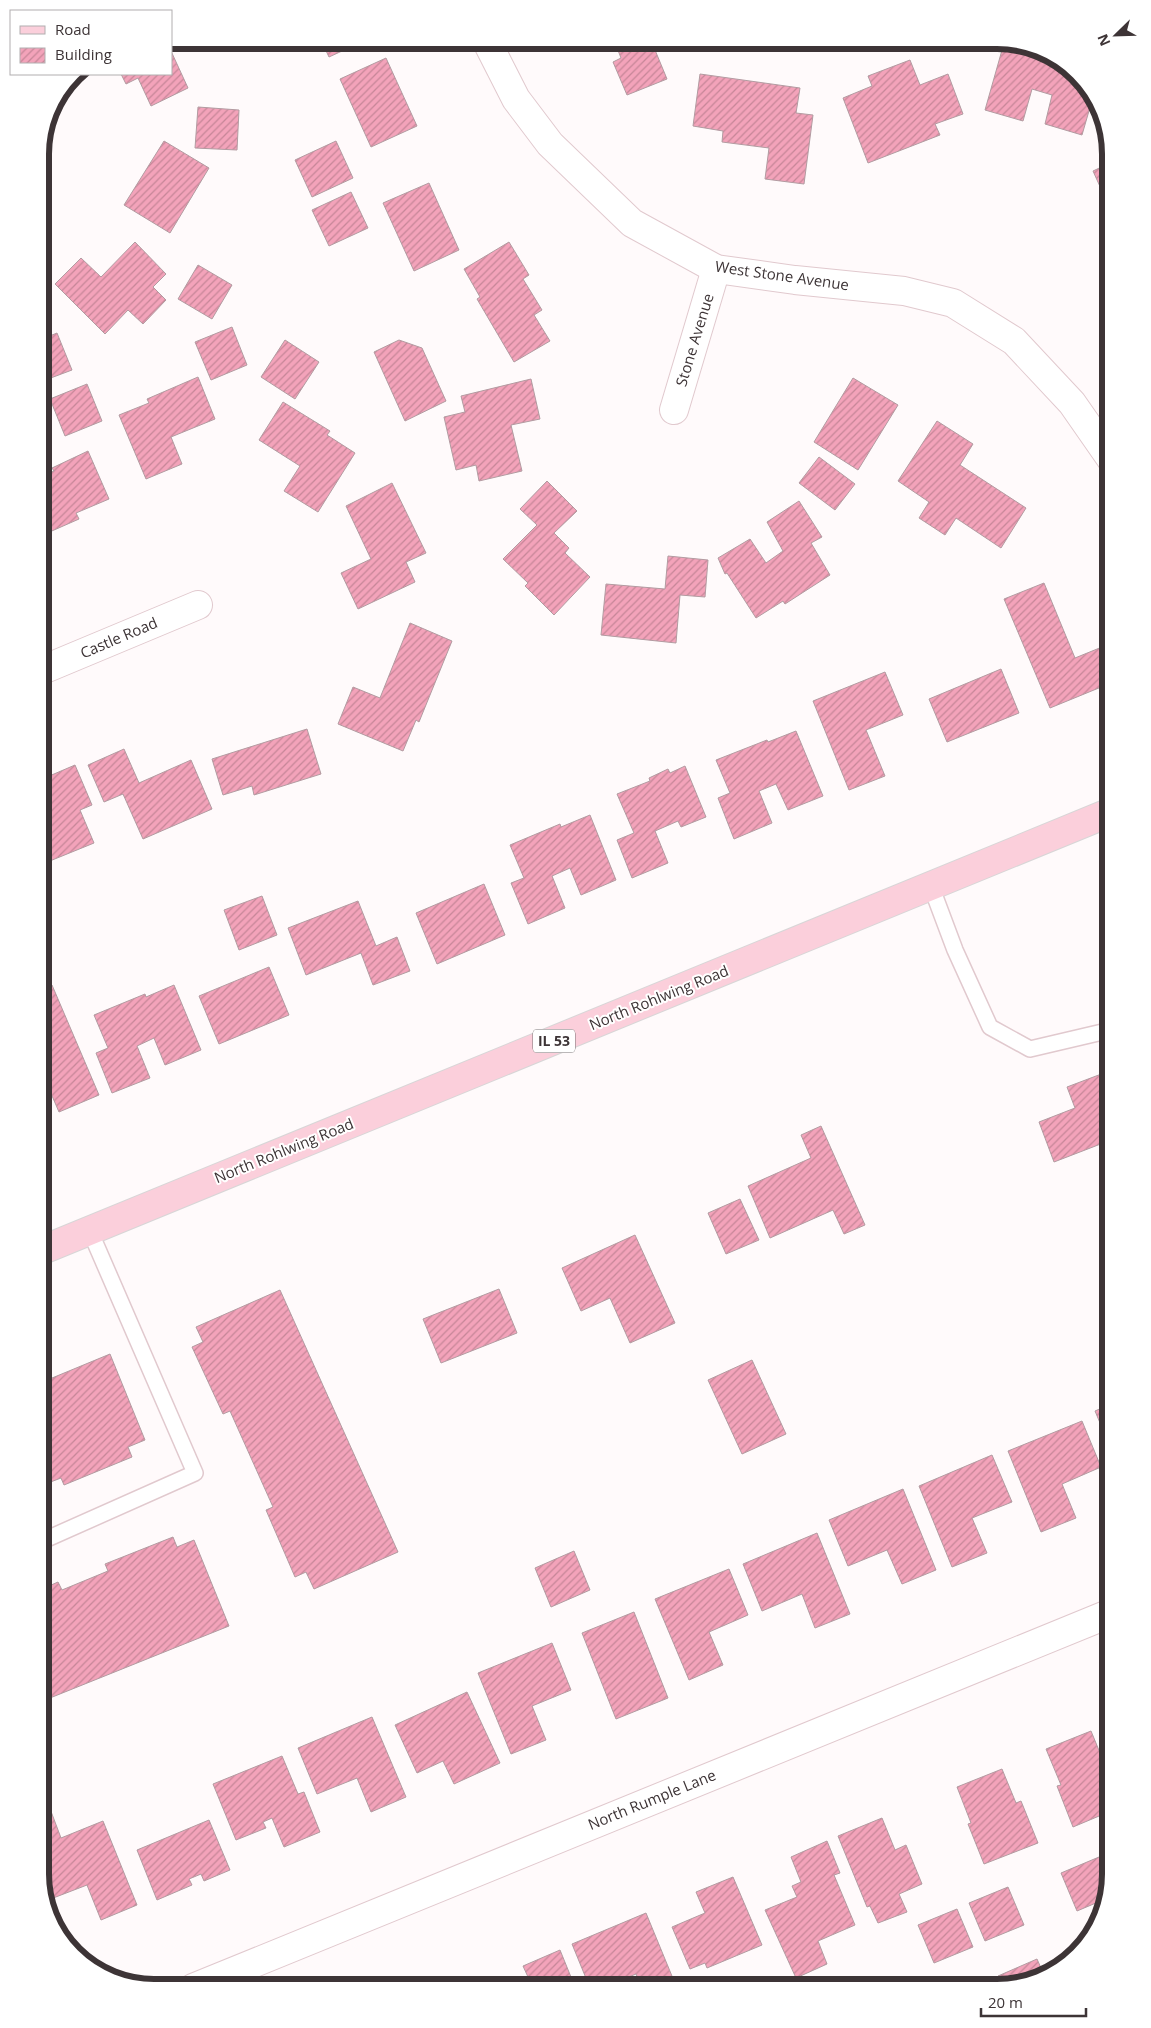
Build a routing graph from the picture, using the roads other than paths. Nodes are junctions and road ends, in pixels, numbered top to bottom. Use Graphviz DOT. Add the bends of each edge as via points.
graph roads {
  1 [pos="490,49"];
  2 [pos="716,269"];
  3 [pos="674,410"];
  4 [pos="1102,446"];
  5 [pos="198,605"];
  6 [pos="49,667"];
  7 [pos="1102,816"];
  8 [pos="931,886"];
  9 [pos="1102,1032"];
  10 [pos="90,1231"];
  11 [pos="49,1247"];
  12 [pos="49,1538"];
  13 [pos="1102,1616"];
  14 [pos="215,1979"];
  1 -- 2 [label="street, West Stone Avenue" via="516,100 550,144 632,223"];
  2 -- 3 [label="street, Stone Avenue"];
  2 -- 4 [label="street, West Stone Avenue" via="904,291 953,303 1014,340 1072,403"];
  5 -- 6 [label="street, Castle Road"];
  7 -- 8 [label="main road, North Rohlwing Road / IL 53"];
  8 -- 9 [label="lane" via="955,950 990,1026 1030,1050"];
  8 -- 10 [label="main road, North Rohlwing Road / IL 53"];
  10 -- 11 [label="main road, North Rohlwing Road / IL 53"];
  10 -- 12 [label="lane" via="195,1473"];
  13 -- 14 [label="street, North Rumple Lane"];
}
